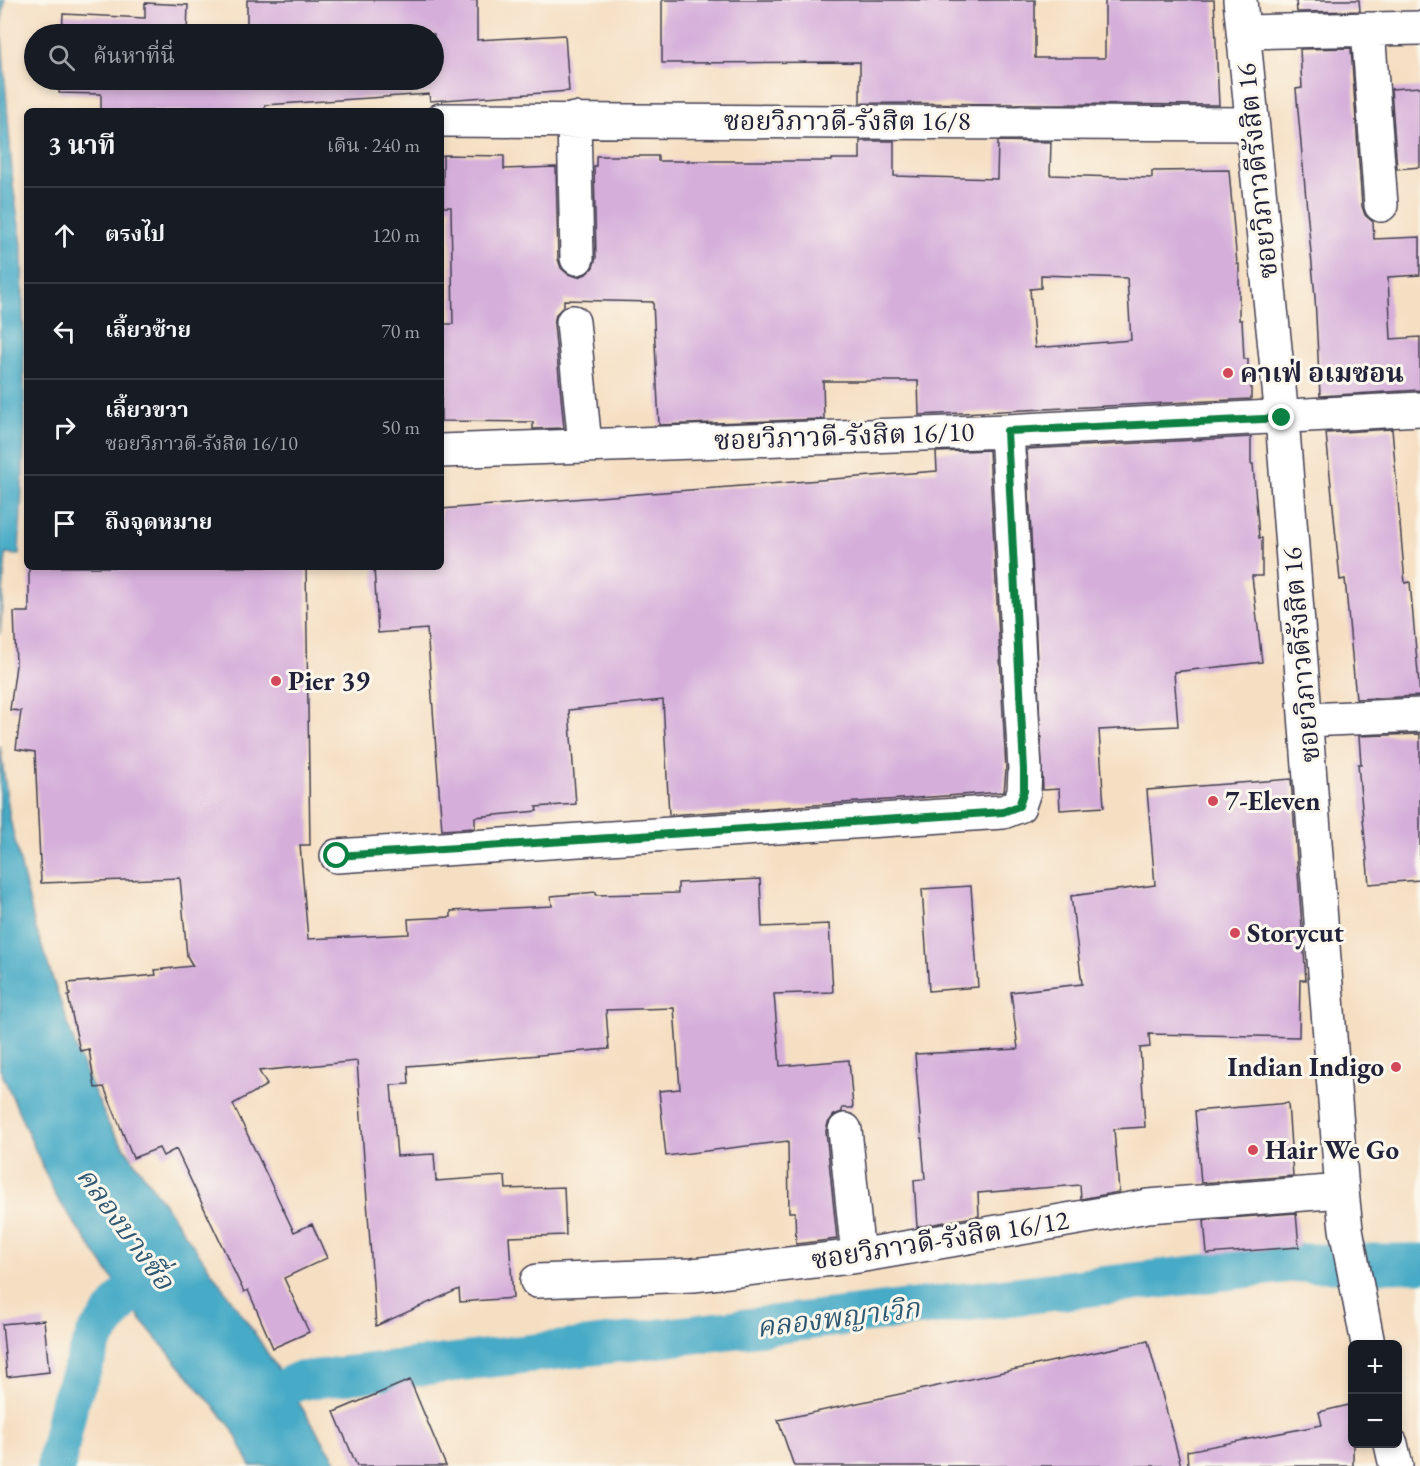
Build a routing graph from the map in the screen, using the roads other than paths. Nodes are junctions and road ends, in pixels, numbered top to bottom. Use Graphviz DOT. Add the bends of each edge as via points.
graph roads {
  1 [pos="1242,16"];
  2 [pos="1420,28"];
  3 [pos="1368,29"];
  4 [pos="574,119"];
  5 [pos="444,120"];
  6 [pos="1252,124"];
  7 [pos="1381,205"];
  8 [pos="577,258"];
  9 [pos="573,322"];
  10 [pos="1420,408"];
  11 [pos="1282,418"];
  12 [pos="1007,431"];
  13 [pos="585,445"];
  14 [pos="444,451"];
  15 [pos="1420,715"];
  16 [pos="1307,720"];
  17 [pos="337,856"];
  18 [pos="845,1130"];
  19 [pos="1342,1191"];
  20 [pos="858,1256"];
  21 [pos="537,1281"];
  22 [pos="1367,1340"];
  23 [pos="1392,1448"];
  24 [pos="1396,1466"];
  1 -- 3 [label="street"];
  1 -- 6 [label="street, ซอยวิภาวดีรังสิต 16"];
  2 -- 3 [label="street"];
  3 -- 7 [label="street"];
  4 -- 5 [label="street, ซอยวิภาวดี-รังสิต 16/8"];
  4 -- 6 [label="street, ซอยวิภาวดี-รังสิต 16/8"];
  4 -- 8 [label="street"];
  6 -- 11 [label="street, ซอยวิภาวดีรังสิต 16"];
  9 -- 13 [label="street"];
  10 -- 11 [label="street, ซอยวิภาวดี-รังสิต 16/10"];
  11 -- 12 [label="street, ซอยวิภาวดี-รังสิต 16/10"];
  11 -- 16 [label="street, ซอยวิภาวดีรังสิต 16"];
  12 -- 13 [label="street, ซอยวิภาวดี-รังสิต 16/10"];
  12 -- 17 [label="street" via="1024,770 1019,806 992,813"];
  13 -- 14 [label="street, ซอยวิภาวดี-รังสิต 16/10"];
  15 -- 16 [label="street"];
  16 -- 19 [label="street, ซอยวิภาวดีรังสิต 16"];
  18 -- 20 [label="street"];
  19 -- 20 [label="street, ซอยวิภาวดี-รังสิต 16/12" via="1148,1206"];
  19 -- 22 [label="street, ซอยวิภาวดีรังสิต 16"];
  20 -- 21 [label="street, ซอยวิภาวดี-รังสิต 16/12" via="693,1275"];
  23 -- 24 [label="street"];
}
